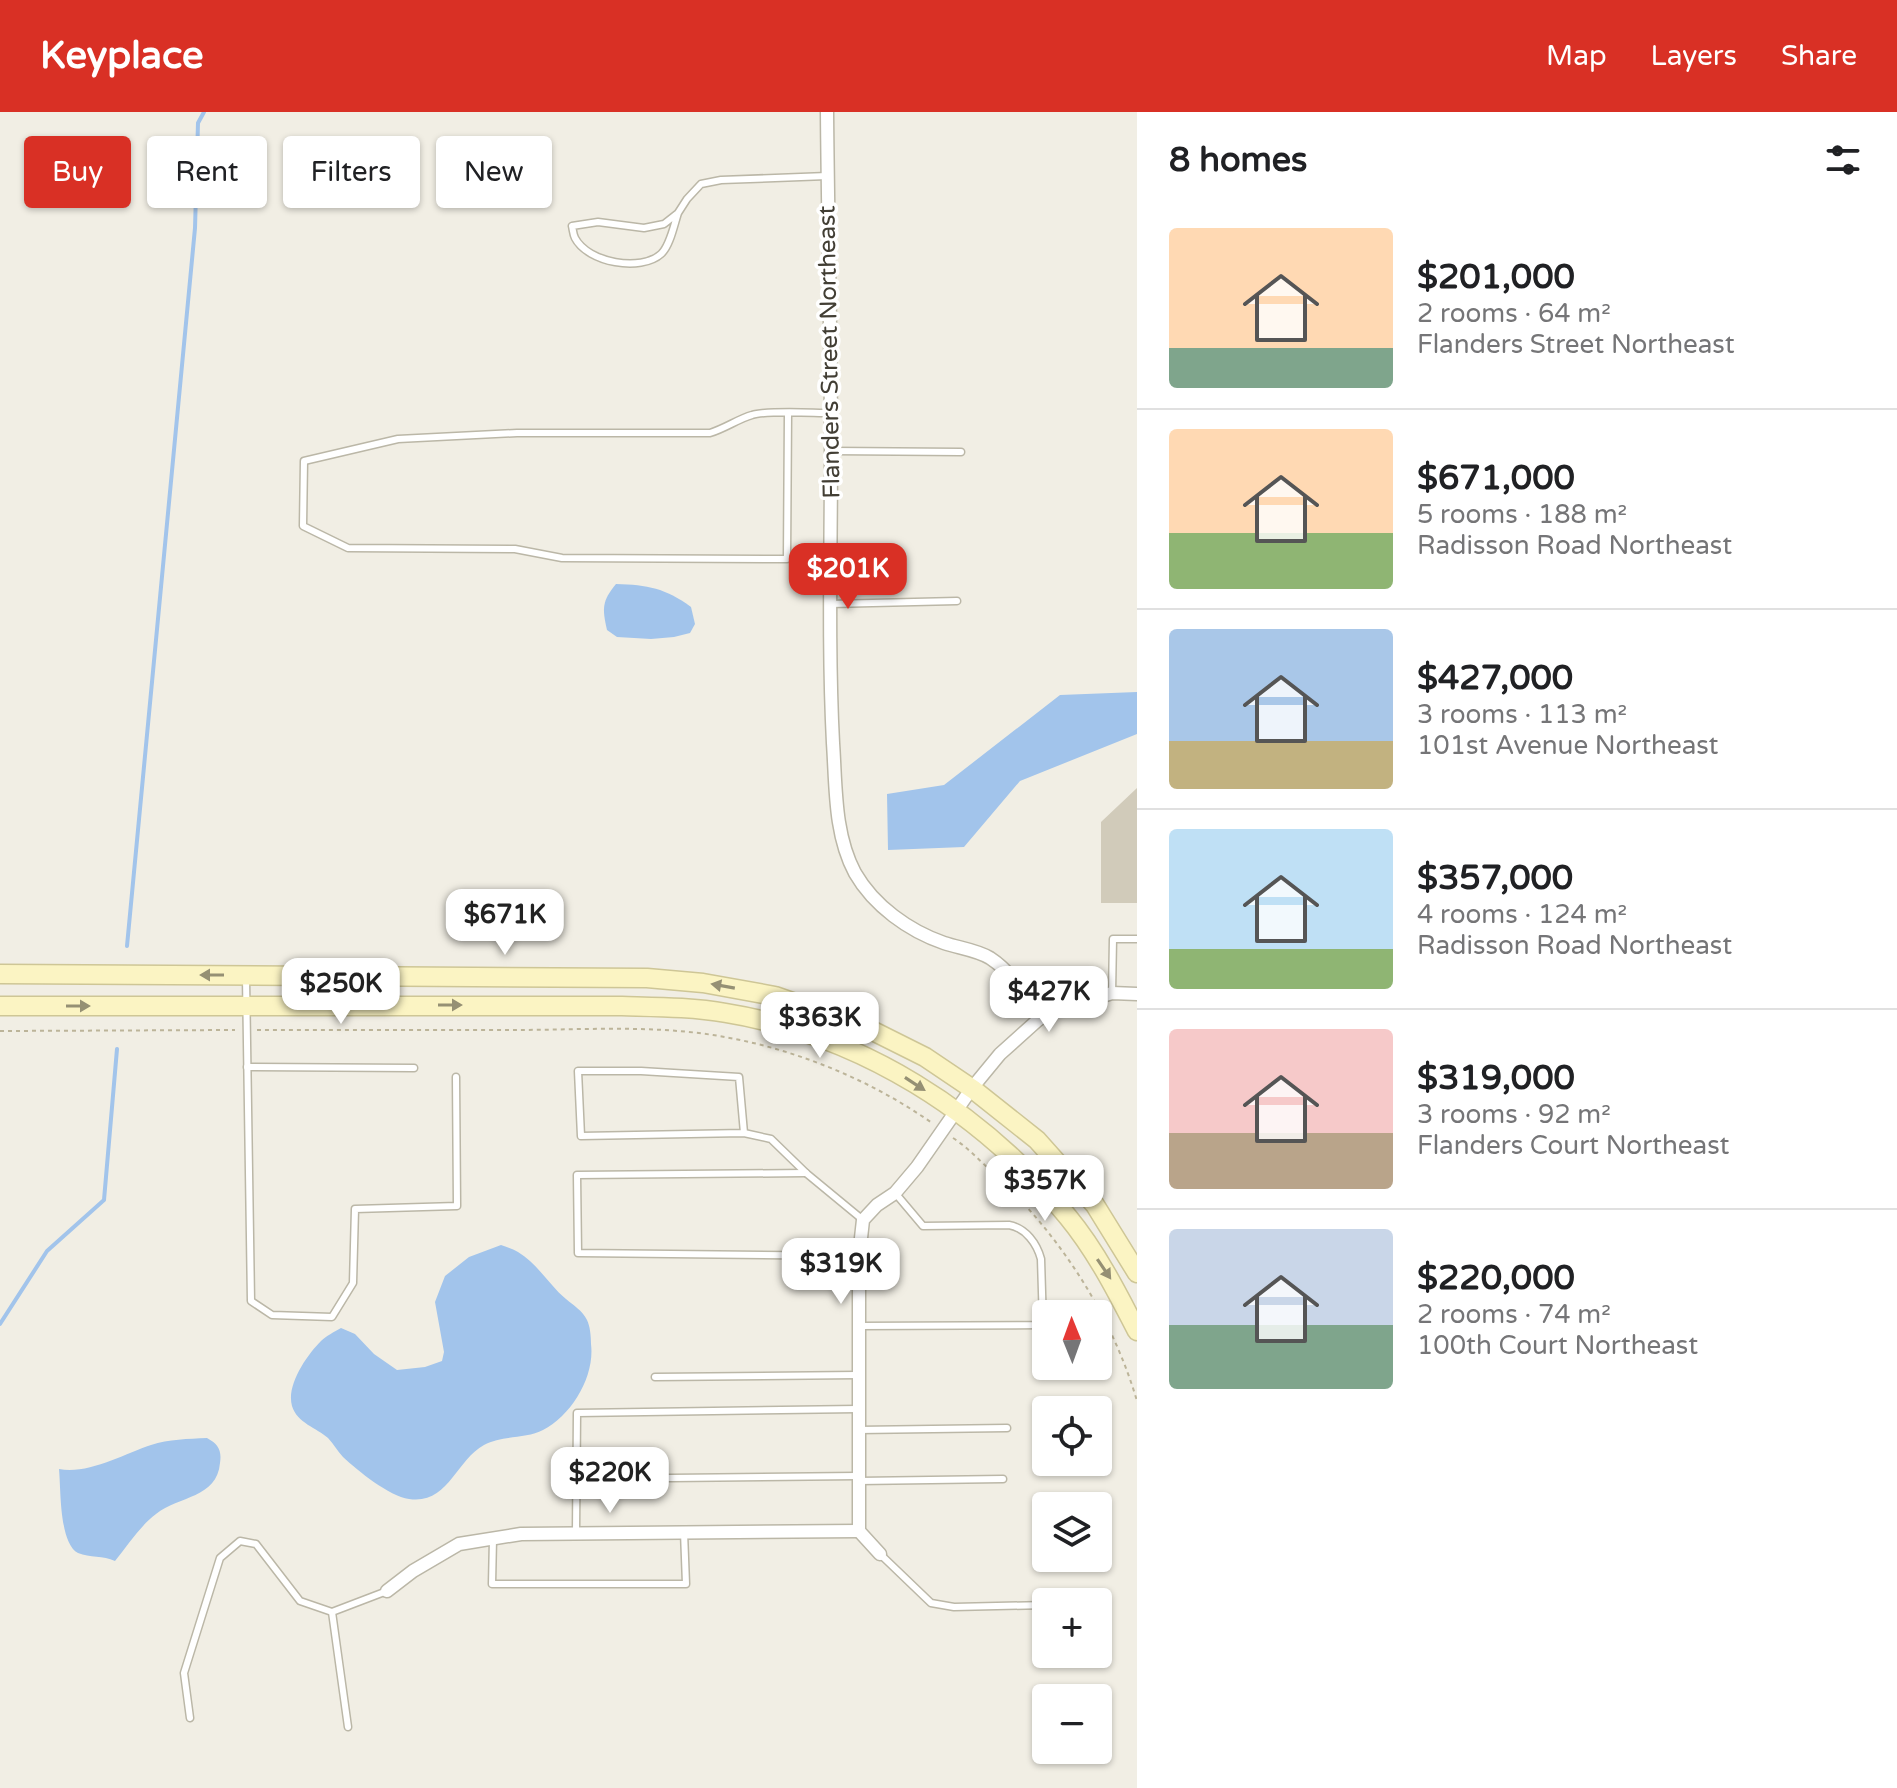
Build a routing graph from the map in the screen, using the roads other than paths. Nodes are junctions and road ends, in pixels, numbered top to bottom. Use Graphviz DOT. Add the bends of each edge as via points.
graph roads {
  1 [pos="827,112"];
  2 [pos="827,176"];
  3 [pos="678,213"];
  4 [pos="788,413"];
  5 [pos="831,413"];
  6 [pos="831,451"];
  7 [pos="961,452"];
  8 [pos="957,601"];
  9 [pos="830,604"];
  10 [pos="1137,939"];
  11 [pos="0,974"];
  12 [pos="246,975"];
  13 [pos="1112,993"];
  14 [pos="1137,994"];
  15 [pos="0,1006"];
  16 [pos="246,1006"];
  17 [pos="1039,1019"];
  18 [pos="247,1067"];
  19 [pos="414,1068"];
  20 [pos="456,1077"];
  21 [pos="972,1088"];
  22 [pos="956,1111"];
  23 [pos="744,1133"];
  24 [pos="806,1173"];
  25 [pos="895,1193"];
  26 [pos="863,1220"];
  27 [pos="859,1256"];
  28 [pos="1137,1273"];
  29 [pos="859,1326"];
  30 [pos="1137,1331"];
  31 [pos="858,1375"];
  32 [pos="655,1377"];
  33 [pos="858,1409"];
  34 [pos="1007,1428"];
  35 [pos="858,1430"];
  36 [pos="577,1479"];
  37 [pos="858,1479"];
  38 [pos="1003,1479"];
  39 [pos="859,1531"];
  40 [pos="684,1532"];
  41 [pos="576,1533"];
  42 [pos="493,1539"];
  43 [pos="880,1554"];
  44 [pos="387,1591"];
  45 [pos="1032,1605"];
  46 [pos="332,1612"];
  47 [pos="190,1718"];
  48 [pos="348,1727"];
  1 -- 2 [label="street, Flanders Street Northeast"];
  2 -- 3 [label="lane" via="701,184"];
  2 -- 5 [label="street, Flanders Street Northeast"];
  3 -- 3 [label="lane" via="664,224 644,228 598,222 572,226 576,239 602,259 647,263 664,252"];
  4 -- 4 [label="lane" via="755,413 710,433 398,439 304,461 303,526 348,548 515,549 562,558 787,559"];
  4 -- 5 [label="lane"];
  5 -- 6 [label="street, Flanders Street Northeast"];
  6 -- 7 [label="lane"];
  6 -- 9 [label="street, Flanders Street Northeast"];
  8 -- 9 [label="lane"];
  9 -- 17 [label="street, Flanders Street Northeast" via="837,815 857,877 900,921 940,942 988,957 1007,971"];
  10 -- 13 [label="lane" via="1113,939"];
  12 -- 11 [label="main road, one-way"];
  12 -- 16 [label="lane"];
  21 -- 12 [label="main road, one-way" via="867,1028 775,996 703,983 647,978"];
  13 -- 14 [label="street"];
  13 -- 17 [label="street"];
  15 -- 16 [label="main road, one-way"];
  16 -- 18 [label="lane"];
  16 -- 22 [label="main road, one-way" via="622,1006 725,1013 862,1054"];
  17 -- 21 [label="street"];
  18 -- 19 [label="lane"];
  18 -- 20 [label="lane" via="251,1301 272,1315 332,1317 353,1283 355,1209 457,1206"];
  21 -- 22 [label="street"];
  21 -- 28 [label="main road" via="1037,1140 1076,1183"];
  22 -- 25 [label="street"];
  22 -- 30 [label="main road, one-way" via="1021,1165 1070,1219"];
  23 -- 23 [label="lane" via="739,1077 578,1071 581,1136"];
  23 -- 24 [label="lane" via="771,1139"];
  24 -- 26 [label="lane"];
  24 -- 27 [label="lane" via="577,1175 578,1253"];
  25 -- 26 [label="street"];
  25 -- 29 [label="lane" via="923,1226 1009,1225 1025,1232 1041,1259 1043,1325"];
  26 -- 27 [label="street"];
  27 -- 29 [label="street"];
  29 -- 31 [label="street"];
  31 -- 32 [label="lane"];
  31 -- 33 [label="street"];
  33 -- 35 [label="street"];
  33 -- 36 [label="lane" via="577,1413"];
  34 -- 35 [label="lane"];
  35 -- 37 [label="street"];
  36 -- 37 [label="lane"];
  36 -- 41 [label="lane"];
  37 -- 38 [label="lane"];
  37 -- 39 [label="street"];
  39 -- 40 [label="street"];
  39 -- 43 [label="street"];
  40 -- 41 [label="street"];
  40 -- 42 [label="lane" via="686,1584 492,1584"];
  41 -- 42 [label="street"];
  42 -- 44 [label="street" via="459,1544"];
  43 -- 45 [label="lane" via="931,1603"];
  44 -- 46 [label="lane"];
  46 -- 47 [label="lane" via="300,1601 256,1544 240,1541 220,1558 184,1673"];
  46 -- 48 [label="lane"];
}
